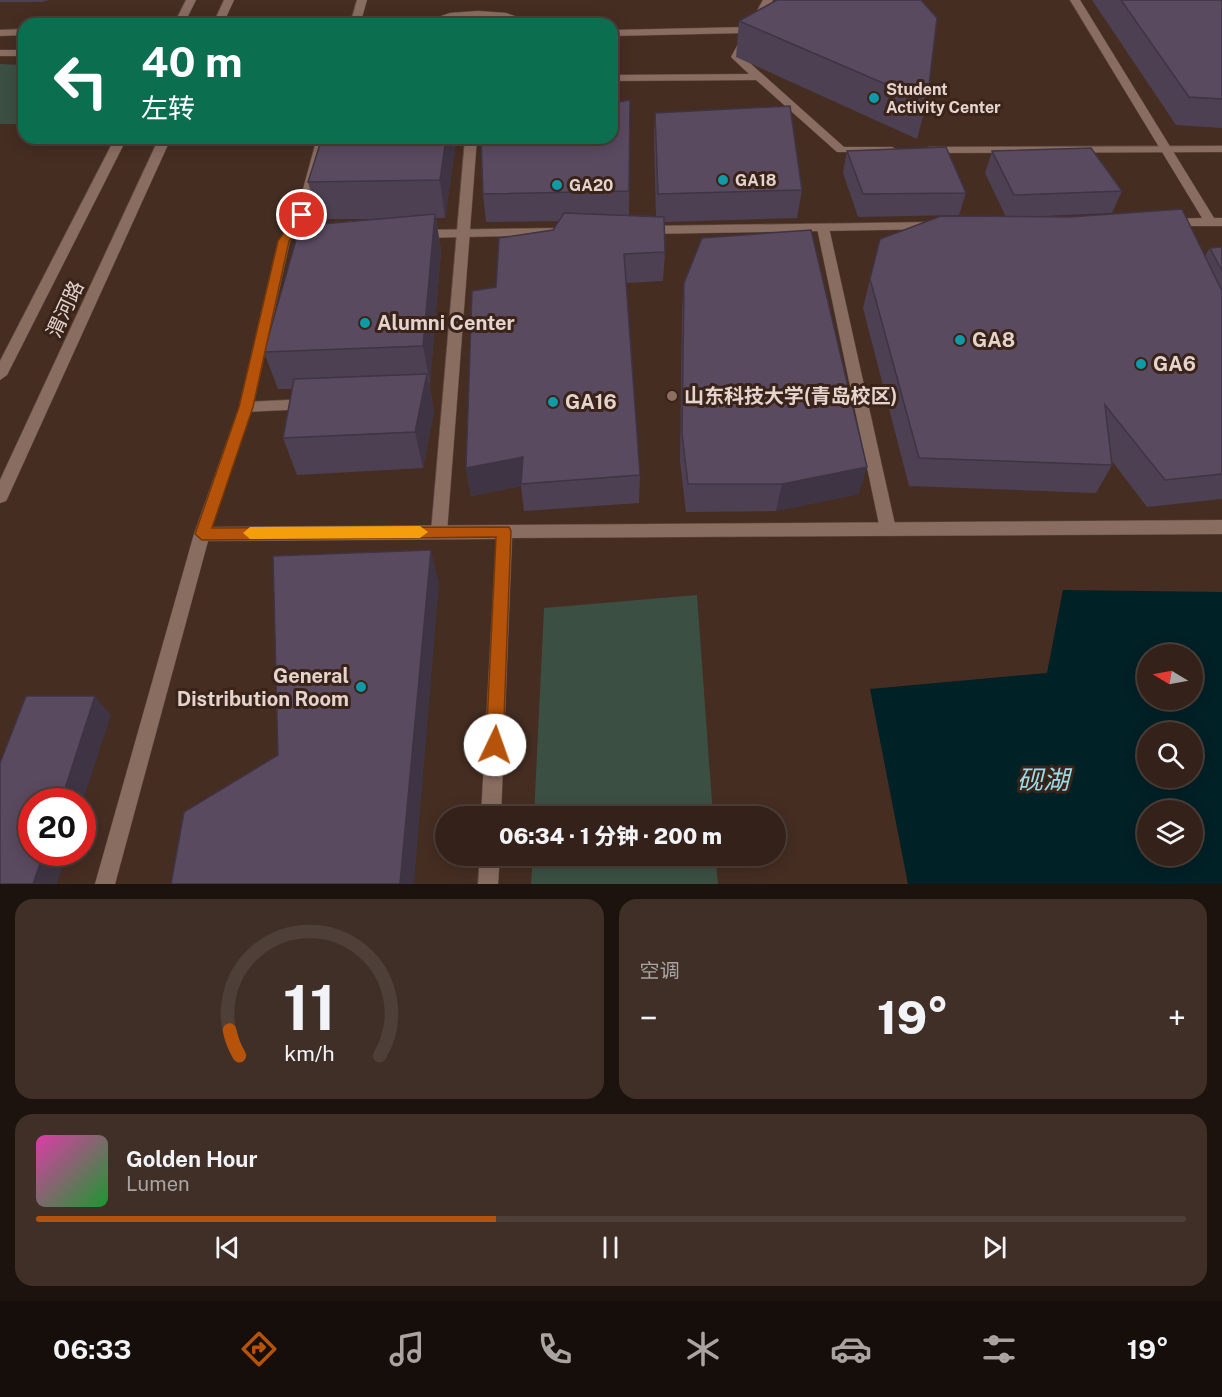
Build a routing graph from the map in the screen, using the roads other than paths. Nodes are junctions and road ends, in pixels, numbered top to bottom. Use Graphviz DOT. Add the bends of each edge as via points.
graph roads {
  1 [pos="191,0"];
  2 [pos="229,0"];
  3 [pos="362,0"];
  4 [pos="489,0"];
  5 [pos="768,0"];
  6 [pos="1076,0"];
  7 [pos="485,13"];
  8 [pos="182,18"];
  9 [pos="221,18"];
  10 [pos="357,18"];
  11 [pos="444,18"];
  12 [pos="516,18"];
  13 [pos="751,30"];
  14 [pos="18,32"];
  15 [pos="0,33"];
  16 [pos="618,33"];
  17 [pos="0,53"];
  18 [pos="18,53"];
  19 [pos="759,77"];
  20 [pos="618,78"];
  21 [pos="118,144"];
  22 [pos="162,144"];
  23 [pos="321,144"];
  24 [pos="471,144"];
  25 [pos="1165,149"];
  26 [pos="1222,149"];
  27 [pos="302,215"];
  28 [pos="1216,222"];
  29 [pos="1151,223"];
  30 [pos="953,226"];
  31 [pos="823,228"];
  32 [pos="570,231"];
  33 [pos="628,231"];
  34 [pos="464,233"];
  35 [pos="405,235"];
  36 [pos="333,237"];
  37 [pos="0,375"];
  38 [pos="326,403"];
  39 [pos="246,407"];
  40 [pos="0,497"];
  41 [pos="1222,527"];
  42 [pos="888,529"];
  43 [pos="504,531"];
  44 [pos="439,532"];
  45 [pos="202,534"];
  46 [pos="491,806"];
  47 [pos="489,866"];
  48 [pos="105,884"];
  49 [pos="488,884"];
  1 -- 8 [label="street"];
  2 -- 9 [label="street"];
  3 -- 10 [label="street"];
  4 -- 7 [label="street"];
  5 -- 13 [label="street"];
  6 -- 25 [label="street"];
  7 -- 11 [label="street"];
  7 -- 12 [label="street"];
  13 -- 16 [label="street"];
  13 -- 19 [label="street" via="736,57"];
  14 -- 15 [label="street"];
  17 -- 18 [label="street"];
  19 -- 20 [label="street"];
  19 -- 25 [label="street" via="841,150"];
  21 -- 37 [label="street, 渭河路"];
  22 -- 40 [label="street, 渭河路"];
  23 -- 27 [label="street"];
  24 -- 34 [label="street"];
  25 -- 26 [label="street"];
  25 -- 28 [label="street"];
  27 -- 36 [label="street" via="321,237"];
  27 -- 39 [label="street" via="284,241"];
  28 -- 29 [label="street"];
  30 -- 31 [label="street"];
  31 -- 33 [label="street"];
  31 -- 42 [label="street"];
  32 -- 34 [label="street"];
  34 -- 35 [label="street"];
  34 -- 44 [label="street"];
  38 -- 39 [label="street"];
  39 -- 45 [label="street"];
  41 -- 42 [label="street"];
  42 -- 43 [label="street"];
  43 -- 44 [label="street"];
  43 -- 46 [label="street"];
  44 -- 45 [label="street"];
  45 -- 48 [label="street"];
  47 -- 49 [label="street"];
}
